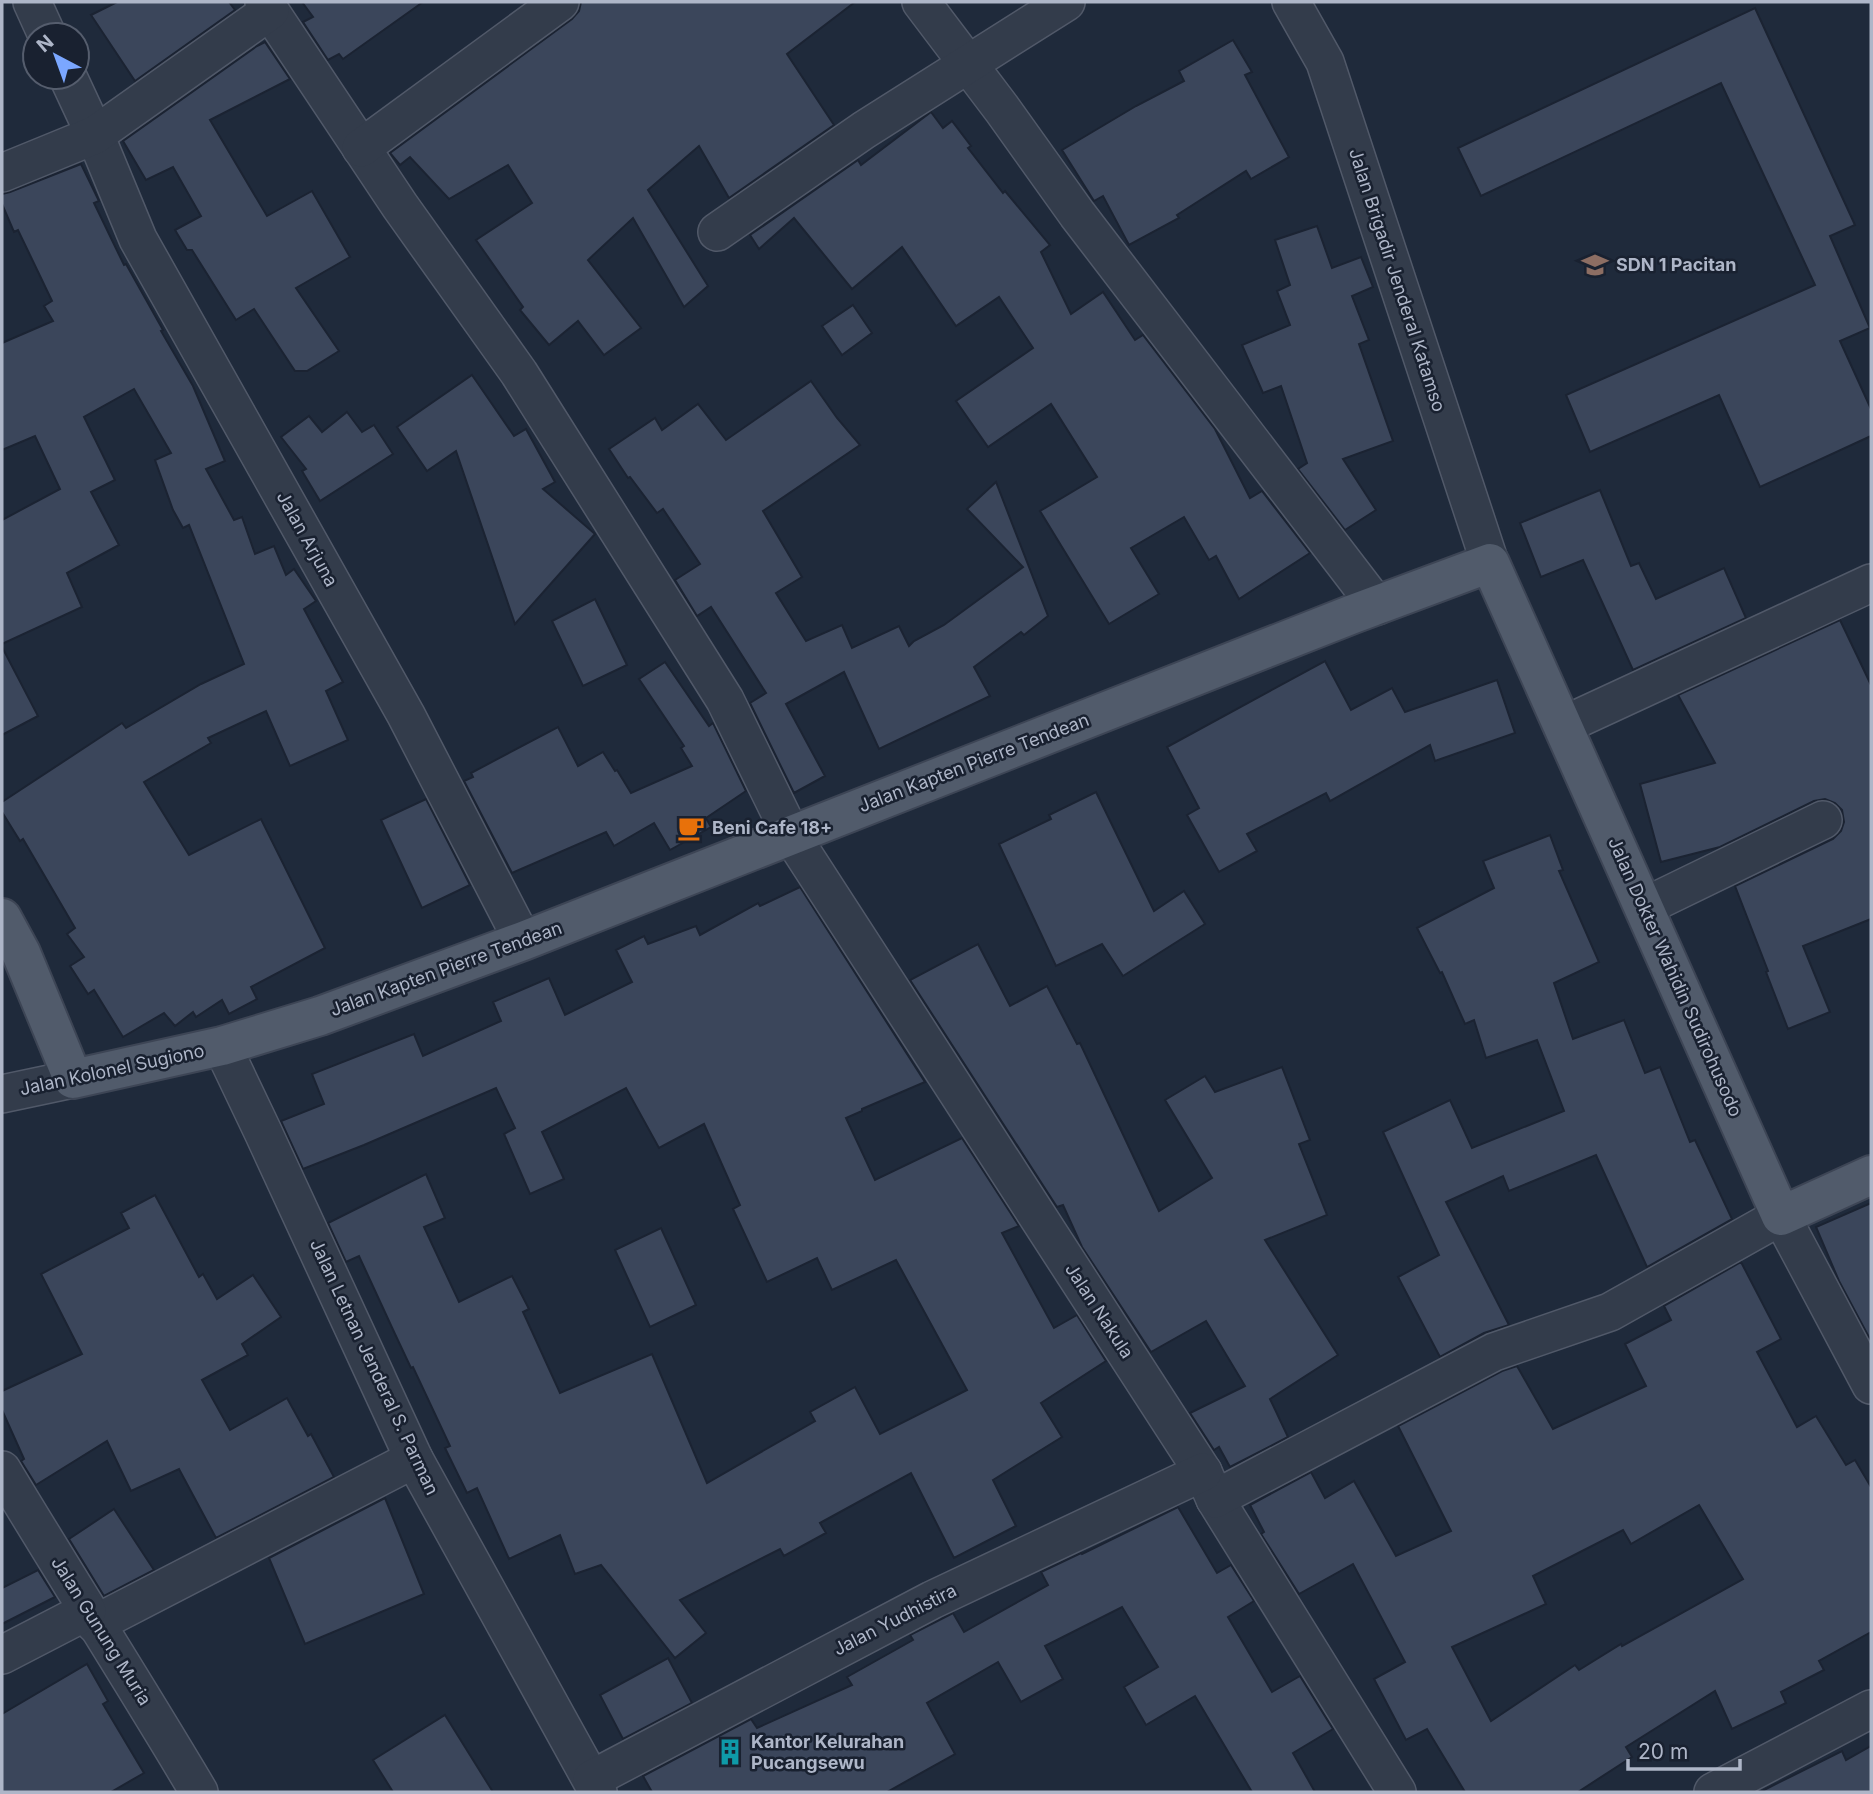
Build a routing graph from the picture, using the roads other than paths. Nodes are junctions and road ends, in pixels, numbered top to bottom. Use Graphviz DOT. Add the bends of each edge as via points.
graph roads {
  1 [pos="32,2"];
  2 [pos="560,2"];
  3 [pos="921,2"];
  4 [pos="1066,2"];
  5 [pos="1291,2"];
  6 [pos="267,7"];
  7 [pos="41,21"];
  8 [pos="967,63"];
  9 [pos="75,91"];
  10 [pos="96,135"];
  11 [pos="361,148"];
  12 [pos="2,173"];
  13 [pos="717,232"];
  14 [pos="1490,563"];
  15 [pos="1871,583"];
  16 [pos="1377,606"];
  17 [pos="1562,726"];
  18 [pos="1823,820"];
  19 [pos="791,835"];
  20 [pos="1644,907"];
  21 [pos="2,919"];
  22 [pos="523,941"];
  23 [pos="222,1046"];
  24 [pos="73,1079"];
  25 [pos="2,1094"];
  26 [pos="1871,1175"];
  27 [pos="1781,1216"];
  28 [pos="1871,1385"];
  29 [pos="414,1459"];
  30 [pos="2,1470"];
  31 [pos="1209,1486"];
  32 [pos="91,1618"];
  33 [pos="2,1655"];
  34 [pos="1871,1709"];
  35 [pos="595,1786"];
  36 [pos="199,1792"];
  37 [pos="1397,1792"];
  38 [pos="1713,1792"];
  1 -- 7 [label="street"];
  2 -- 11 [label="street"];
  3 -- 8 [label="street"];
  4 -- 8 [label="street"];
  5 -- 14 [label="street, Jalan Brigadir Jenderal Katamso" via="1325,62"];
  6 -- 10 [label="street"];
  6 -- 11 [label="street, Jalan Nakula"];
  8 -- 13 [label="street"];
  8 -- 16 [label="street"];
  9 -- 10 [label="street, Jalan Arjuna"];
  10 -- 12 [label="street"];
  10 -- 22 [label="street, Jalan Arjuna" via="138,239 406,715"];
  11 -- 19 [label="street, Jalan Nakula" via="519,373 725,699"];
  14 -- 16 [label="main road, Jalan Kapten Pierre Tendean"];
  14 -- 17 [label="main road, Jalan Dokter Wahidin Sudirohusodo"];
  15 -- 17 [label="street"];
  16 -- 19 [label="main road, Jalan Kapten Pierre Tendean"];
  17 -- 20 [label="main road, Jalan Dokter Wahidin Sudirohusodo"];
  18 -- 20 [label="street"];
  19 -- 22 [label="main road, Jalan Kapten Pierre Tendean"];
  19 -- 31 [label="street, Jalan Nakula"];
  20 -- 27 [label="main road, Jalan Dokter Wahidin Sudirohusodo"];
  21 -- 24 [label="main road" via="21,953"];
  22 -- 23 [label="main road, Jalan Kapten Pierre Tendean" via="320,1016"];
  23 -- 24 [label="main road, Jalan Kolonel Sugiono"];
  23 -- 29 [label="street, Jalan Letnan Jenderal S. Parman"];
  24 -- 25 [label="street, Jalan Kolonel Sugiono"];
  26 -- 27 [label="main road"];
  27 -- 28 [label="street, Jalan Dokter Wahidin Sudirohusodo"];
  27 -- 31 [label="street, Jalan Yudhistira" via="1610,1312 1494,1352"];
  29 -- 32 [label="street"];
  29 -- 35 [label="street, Jalan Letnan Jenderal S. Parman"];
  30 -- 32 [label="street, Jalan Gunung Muria"];
  31 -- 35 [label="street, Jalan Yudhistira" via="932,1600"];
  31 -- 37 [label="street, Jalan Nakula"];
  32 -- 33 [label="street"];
  32 -- 36 [label="street, Jalan Gunung Muria"];
  34 -- 38 [label="street"];
}
